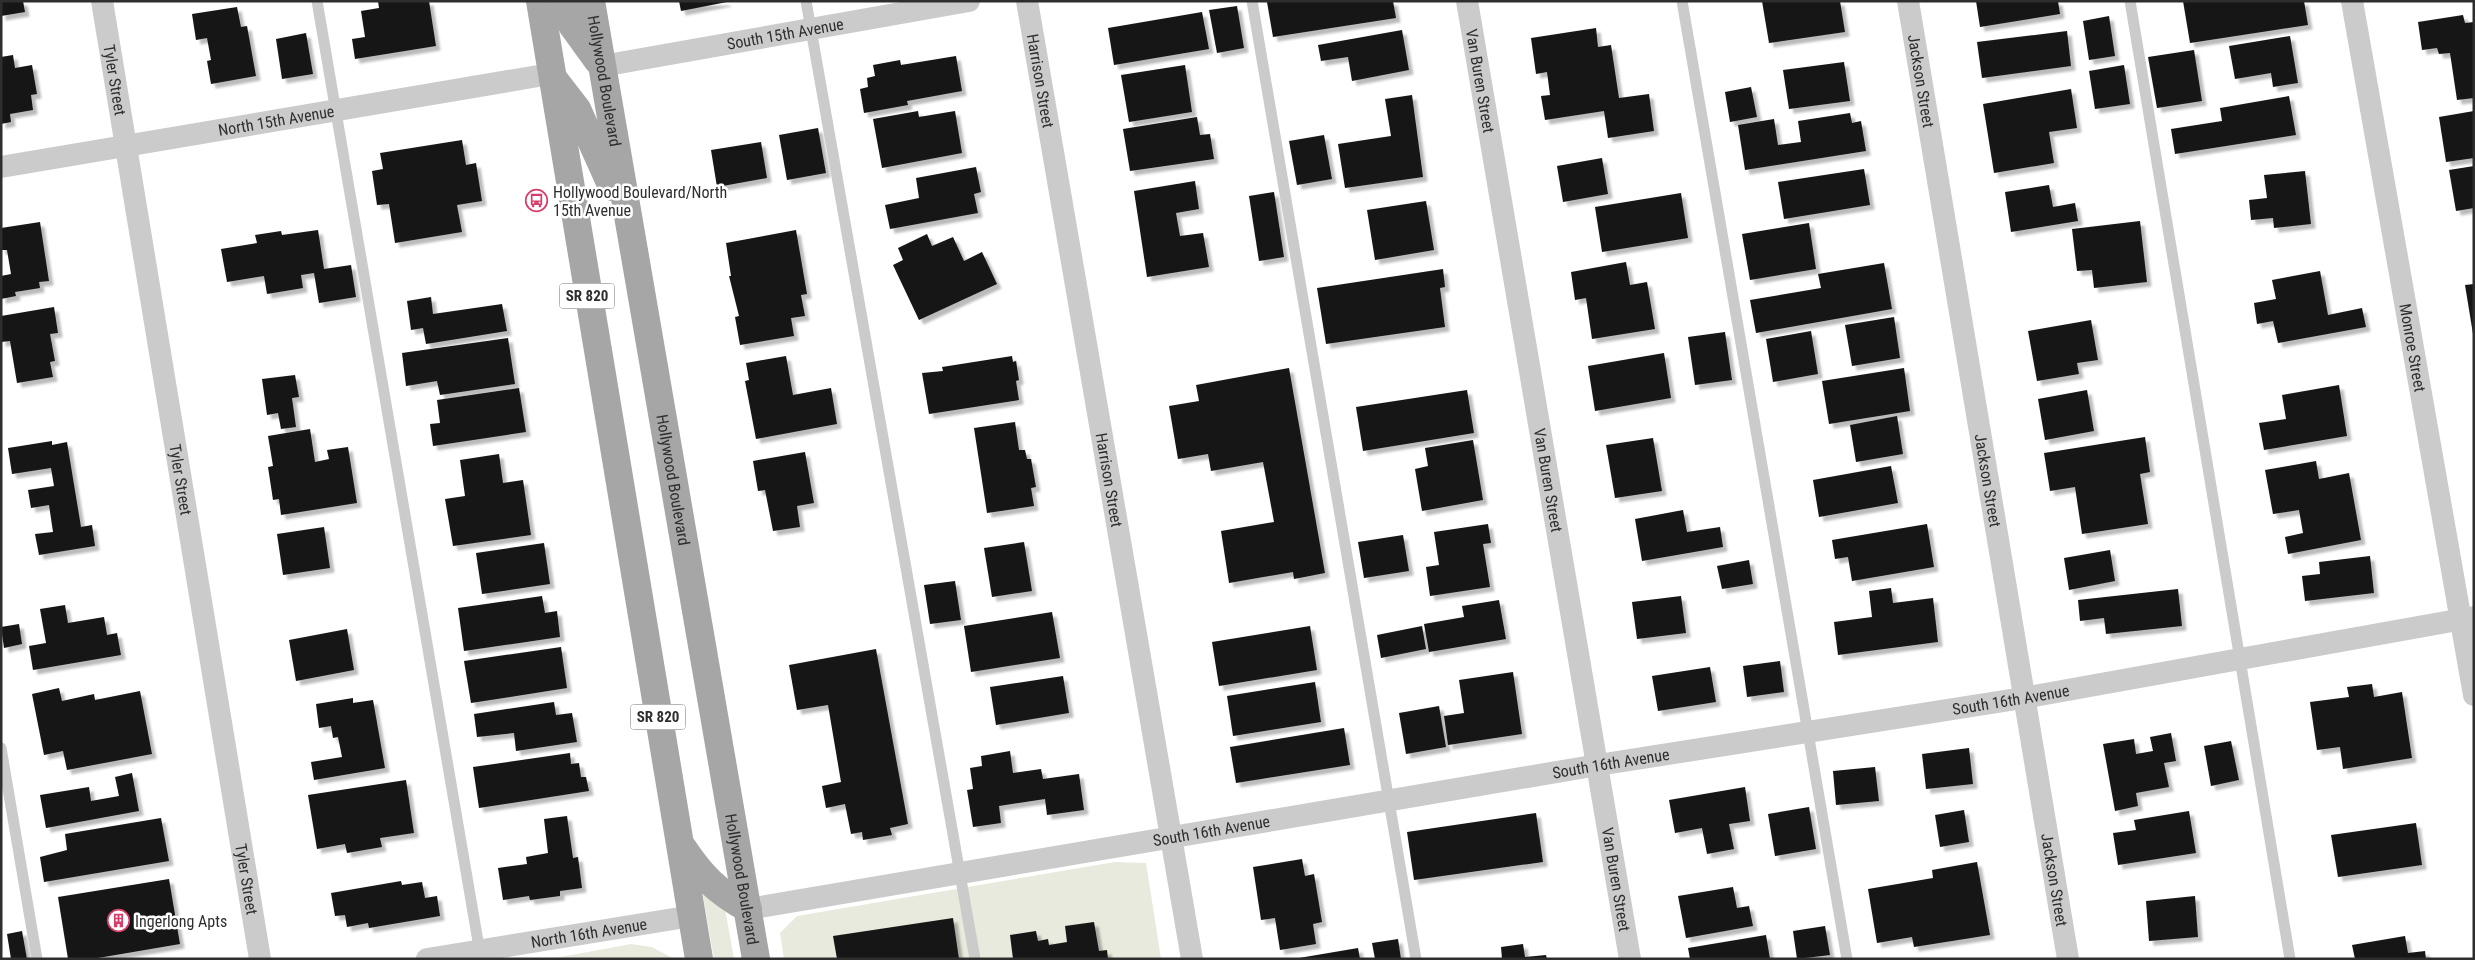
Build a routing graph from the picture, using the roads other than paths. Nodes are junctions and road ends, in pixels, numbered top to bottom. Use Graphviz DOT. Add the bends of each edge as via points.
graph roads {
  1 [pos="102,1"];
  2 [pos="317,1"];
  3 [pos="540,1"];
  4 [pos="561,1"];
  5 [pos="591,1"];
  6 [pos="806,1"];
  7 [pos="969,1"];
  8 [pos="1027,1"];
  9 [pos="1252,1"];
  10 [pos="1466,1"];
  11 [pos="1682,1"];
  12 [pos="1908,1"];
  13 [pos="2130,1"];
  14 [pos="2352,1"];
  15 [pos="811,29"];
  16 [pos="602,66"];
  17 [pos="550,74"];
  18 [pos="336,111"];
  19 [pos="126,147"];
  20 [pos="1,167"];
  21 [pos="630,230"];
  22 [pos="2467,618"];
  23 [pos="2240,659"];
  24 [pos="2474,695"];
  25 [pos="2023,698"];
  26 [pos="1808,732"];
  27 [pos="1,748"];
  28 [pos="1598,765"];
  29 [pos="1389,800"];
  30 [pos="1172,837"];
  31 [pos="679,843"];
  32 [pos="961,873"];
  33 [pos="748,909"];
  34 [pos="692,916"];
  35 [pos="480,954"];
  36 [pos="37,959"];
  37 [pos="260,959"];
  38 [pos="427,959"];
  39 [pos="699,959"];
  40 [pos="756,959"];
  41 [pos="975,959"];
  42 [pos="1192,959"];
  43 [pos="1416,959"];
  44 [pos="1630,959"];
  45 [pos="1847,959"];
  46 [pos="2068,959"];
  47 [pos="2290,959"];
  1 -- 19 [label="street, Tyler Street"];
  2 -- 18 [label="lane"];
  3 -- 17 [label="main road, SR 820"];
  4 -- 16 [label="main road" via="572,25"];
  5 -- 16 [label="main road, Hollywood Boulevard"];
  6 -- 15 [label="lane"];
  7 -- 15 [label="street, South 15th Avenue"];
  8 -- 30 [label="street, Harrison Street"];
  9 -- 29 [label="lane"];
  10 -- 28 [label="street, Van Buren Street"];
  11 -- 26 [label="lane"];
  12 -- 25 [label="street, Jackson Street"];
  13 -- 23 [label="lane"];
  14 -- 22 [label="street, Monroe Street"];
  15 -- 16 [label="street, South 15th Avenue"];
  15 -- 32 [label="lane"];
  16 -- 21 [label="main road, Hollywood Boulevard"];
  17 -- 18 [label="street, North 15th Avenue"];
  17 -- 21 [label="main road" via="577,109"];
  17 -- 31 [label="main road, SR 820"];
  18 -- 19 [label="street, North 15th Avenue"];
  18 -- 35 [label="lane"];
  19 -- 20 [label="street, North 15th Avenue"];
  19 -- 37 [label="street, Tyler Street"];
  21 -- 33 [label="main road, Hollywood Boulevard"];
  22 -- 23 [label="street, South 16th Avenue"];
  22 -- 24 [label="street, Monroe Street"];
  23 -- 25 [label="street, South 16th Avenue"];
  23 -- 47 [label="lane"];
  25 -- 26 [label="street, South 16th Avenue"];
  25 -- 46 [label="street, Jackson Street"];
  26 -- 28 [label="street, South 16th Avenue"];
  26 -- 45 [label="lane"];
  27 -- 36 [label="lane"];
  28 -- 29 [label="street, South 16th Avenue"];
  28 -- 44 [label="street, Van Buren Street"];
  29 -- 30 [label="street, South 16th Avenue"];
  29 -- 43 [label="lane"];
  30 -- 32 [label="street, South 16th Avenue"];
  30 -- 42 [label="street, Harrison Street"];
  31 -- 33 [label="main road" via="701,874 724,895"];
  31 -- 34 [label="main road, SR 820"];
  32 -- 33 [label="street, South 16th Avenue"];
  32 -- 41 [label="lane"];
  33 -- 40 [label="main road, Hollywood Boulevard"];
  34 -- 35 [label="street, North 16th Avenue"];
  34 -- 39 [label="main road, SR 820"];
  35 -- 38 [label="street, North 16th Avenue"];
}
